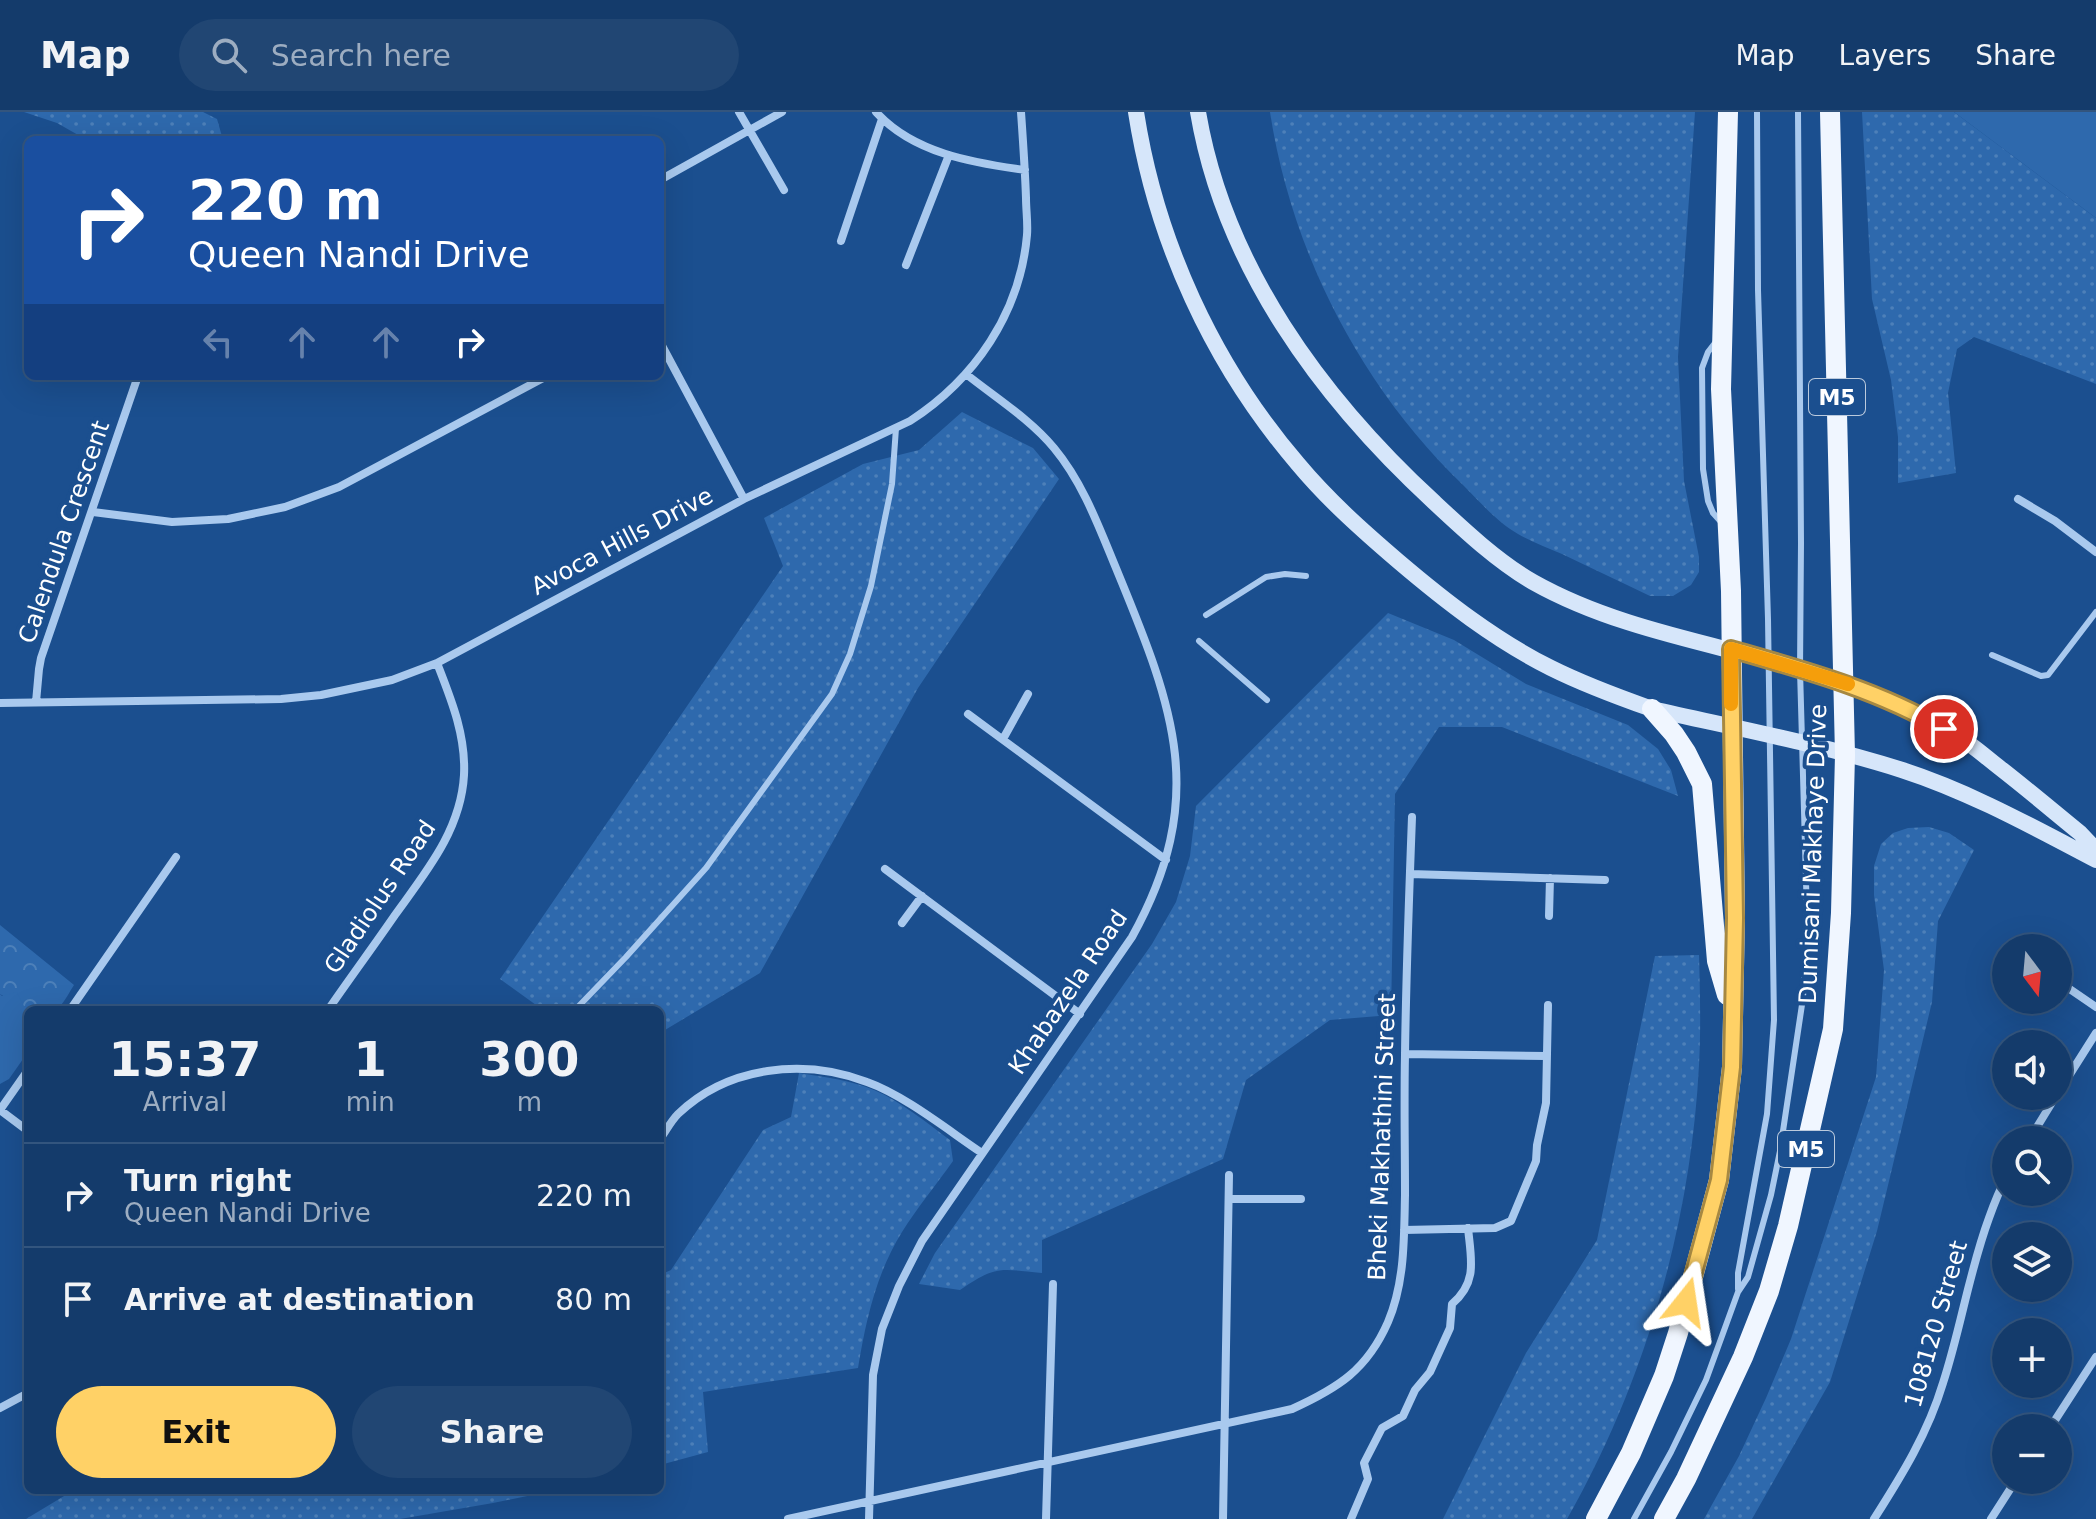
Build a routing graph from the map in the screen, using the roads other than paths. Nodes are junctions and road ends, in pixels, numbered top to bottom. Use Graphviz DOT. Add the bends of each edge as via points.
graph roads {
  1 [pos="739,112"];
  2 [pos="782,112"];
  3 [pos="1021,112"];
  4 [pos="1136,112"];
  5 [pos="1198,112"];
  6 [pos="1728,112"];
  7 [pos="1757,112"];
  8 [pos="1798,112"];
  9 [pos="1830,112"];
  10 [pos="879,116"];
  11 [pos="749,129"];
  12 [pos="949,155"];
  13 [pos="1025,170"];
  14 [pos="664,178"];
  15 [pos="784,190"];
  16 [pos="841,241"];
  17 [pos="906,265"];
  18 [pos="664,349"];
  19 [pos="966,374"];
  20 [pos="137,380"];
  21 [pos="540,380"];
  22 [pos="896,428"];
  23 [pos="744,499"];
  24 [pos="2018,499"];
  25 [pos="93,512"];
  26 [pos="2096,552"];
  27 [pos="1306,576"];
  28 [pos="2096,612"];
  29 [pos="1206,615"];
  30 [pos="1199,641"];
  31 [pos="1731,649"];
  32 [pos="1992,655"];
  33 [pos="1769,660"];
  34 [pos="437,663"];
  35 [pos="1800,670"];
  36 [pos="1844,682"];
  37 [pos="1028,694"];
  38 [pos="1267,700"];
  39 [pos="36,702"];
  40 [pos="0,703"];
  41 [pos="1652,709"];
  42 [pos="968,714"];
  43 [pos="1731,727"];
  44 [pos="1771,737"];
  45 [pos="1003,739"];
  46 [pos="1803,745"];
  47 [pos="1845,755"];
  48 [pos="1412,817"];
  49 [pos="2096,850"];
  50 [pos="176,857"];
  51 [pos="1166,860"];
  52 [pos="2096,860"];
  53 [pos="885,869"];
  54 [pos="1410,874"];
  55 [pos="1550,878"];
  56 [pos="1605,880"];
  57 [pos="922,896"];
  58 [pos="1549,916"];
  59 [pos="902,923"];
  60 [pos="2072,991"];
  61 [pos="1548,1005"];
  62 [pos="73,1006"];
  63 [pos="331,1006"];
  64 [pos="579,1006"];
  65 [pos="2096,1007"];
  66 [pos="1080,1014"];
  67 [pos="1733,1014"];
  68 [pos="2096,1033"];
  69 [pos="1405,1054"];
  70 [pos="1546,1056"];
  71 [pos="2072,1071"];
  72 [pos="24,1076"];
  73 [pos="0,1110"];
  74 [pos="24,1128"];
  75 [pos="664,1133"];
  76 [pos="982,1153"];
  77 [pos="1229,1175"];
  78 [pos="1230,1199"];
  79 [pos="1301,1199"];
  80 [pos="1994,1206"];
  81 [pos="1468,1228"];
  82 [pos="1404,1230"];
  83 [pos="1053,1284"];
  84 [pos="1738,1292"];
  85 [pos="2096,1357"];
  86 [pos="24,1395"];
  87 [pos="0,1408"];
  88 [pos="2059,1414"];
  89 [pos="1224,1424"];
  90 [pos="1046,1463"];
  91 [pos="2007,1494"];
  92 [pos="869,1501"];
  93 [pos="788,1519"];
  94 [pos="869,1519"];
  95 [pos="1046,1519"];
  96 [pos="1223,1519"];
  97 [pos="1351,1519"];
  98 [pos="1596,1519"];
  99 [pos="1634,1519"];
  100 [pos="1664,1519"];
  101 [pos="1874,1519"];
  102 [pos="1991,1519"];
  1 -- 11 [label="street"];
  2 -- 11 [label="street"];
  3 -- 13 [label="street, Avoca Hills Drive"];
  4 -- 41 [label="main road" via="1154,199 1192,299 1260,417 1299,466 1353,522 1477,624 1551,668"];
  5 -- 31 [label="main road" via="1223,202 1266,297 1298,350 1355,423 1410,480 1532,581 1648,629"];
  6 -- 31 [label="main road" via="1721,389"];
  7 -- 33 [label="lane"];
  8 -- 35 [label="lane"];
  9 -- 36 [label="main road, Dumisani Makhaye Drive / M5"];
  10 -- 12 [label="street"];
  10 -- 16 [label="street"];
  11 -- 14 [label="street"];
  11 -- 15 [label="street"];
  12 -- 13 [label="street"];
  12 -- 17 [label="street"];
  13 -- 19 [label="street, Avoca Hills Drive" via="1027,234 1019,283 1002,324"];
  18 -- 23 [label="street"];
  19 -- 22 [label="street, Avoca Hills Drive" via="934,405"];
  19 -- 51 [label="street, Khabazela Road" via="1029,423 1074,474 1148,646 1175,745 1177,796"];
  20 -- 25 [label="street, Calendula Crescent"];
  21 -- 25 [label="street" via="339,487 285,507 228,519 172,522"];
  22 -- 23 [label="street, Avoca Hills Drive"];
  22 -- 64 [label="lane" via="892,484 871,586 832,694 706,868"];
  23 -- 34 [label="street, Avoca Hills Drive"];
  24 -- 26 [label="street"];
  25 -- 39 [label="street, Calendula Crescent" via="41,658"];
  27 -- 29 [label="lane" via="1266,577"];
  28 -- 32 [label="lane" via="2048,675"];
  30 -- 38 [label="lane"];
  31 -- 33 [label="main road"];
  31 -- 43 [label="main road"];
  33 -- 35 [label="main road"];
  33 -- 44 [label="lane"];
  34 -- 39 [label="street, Avoca Hills Drive" via="392,680 281,699"];
  34 -- 63 [label="street, Gladiolus Road" via="461,739 464,773 455,821 424,875"];
  35 -- 36 [label="main road"];
  35 -- 46 [label="lane"];
  36 -- 47 [label="main road, Dumisani Makhaye Drive / M5"];
  36 -- 49 [label="main road" via="1964,740"];
  37 -- 45 [label="street"];
  39 -- 40 [label="street, Avoca Hills Drive"];
  41 -- 43 [label="main road"];
  41 -- 67 [label="main road" via="1686,752 1702,784 1717,961"];
  42 -- 45 [label="street"];
  43 -- 44 [label="main road"];
  43 -- 67 [label="main road"];
  44 -- 46 [label="main road"];
  44 -- 84 [label="lane" via="1774,1020 1767,1114"];
  45 -- 51 [label="street"];
  46 -- 47 [label="main road"];
  46 -- 84 [label="lane" via="1803,998 1771,1195 1748,1277"];
  47 -- 52 [label="main road" via="1964,794"];
  47 -- 100 [label="main road, Dumisani Makhaye Drive / M5" via="1833,1029 1788,1226 1743,1357"];
  48 -- 54 [label="street, Bheki Makhathini Street"];
  50 -- 62 [label="street"];
  51 -- 66 [label="street, Khabazela Road" via="1132,937"];
  53 -- 57 [label="street"];
  54 -- 55 [label="street"];
  54 -- 69 [label="street, Bheki Makhathini Street"];
  55 -- 56 [label="street"];
  55 -- 58 [label="street"];
  57 -- 59 [label="street"];
  57 -- 66 [label="street"];
  60 -- 65 [label="street"];
  61 -- 70 [label="street"];
  66 -- 76 [label="street, Khabazela Road"];
  67 -- 98 [label="main road" via="1719,1180 1678,1333 1631,1453"];
  68 -- 71 [label="street"];
  69 -- 70 [label="street"];
  69 -- 82 [label="street, Bheki Makhathini Street"];
  70 -- 81 [label="street" via="1546,1103 1536,1161 1511,1221 1495,1228"];
  72 -- 73 [label="street"];
  73 -- 74 [label="street"];
  75 -- 76 [label="street" via="675,1117 712,1088 766,1070 800,1069 836,1073 892,1093"];
  76 -- 92 [label="street, Khabazela Road" via="922,1241 882,1329 873,1375"];
  77 -- 78 [label="street"];
  78 -- 79 [label="street"];
  78 -- 89 [label="street"];
  80 -- 101 [label="street, 108120 Street" via="1928,1427"];
  81 -- 82 [label="street"];
  81 -- 97 [label="street" via="1472,1267 1465,1293 1452,1304 1450,1328 1430,1372 1403,1416 1382,1428 1364,1463 1368,1479"];
  82 -- 89 [label="street, Bheki Makhathini Street" via="1401,1276 1388,1324 1352,1375 1292,1409"];
  83 -- 90 [label="street"];
  84 -- 99 [label="lane" via="1706,1380"];
  85 -- 88 [label="street"];
  86 -- 87 [label="street"];
  89 -- 90 [label="street, Bheki Makhathini Street"];
  89 -- 96 [label="street"];
  90 -- 92 [label="street, Bheki Makhathini Street"];
  90 -- 95 [label="street"];
  91 -- 102 [label="street"];
  92 -- 93 [label="street, Bheki Makhathini Street"];
  92 -- 94 [label="street, Khabazela Road"];
}
